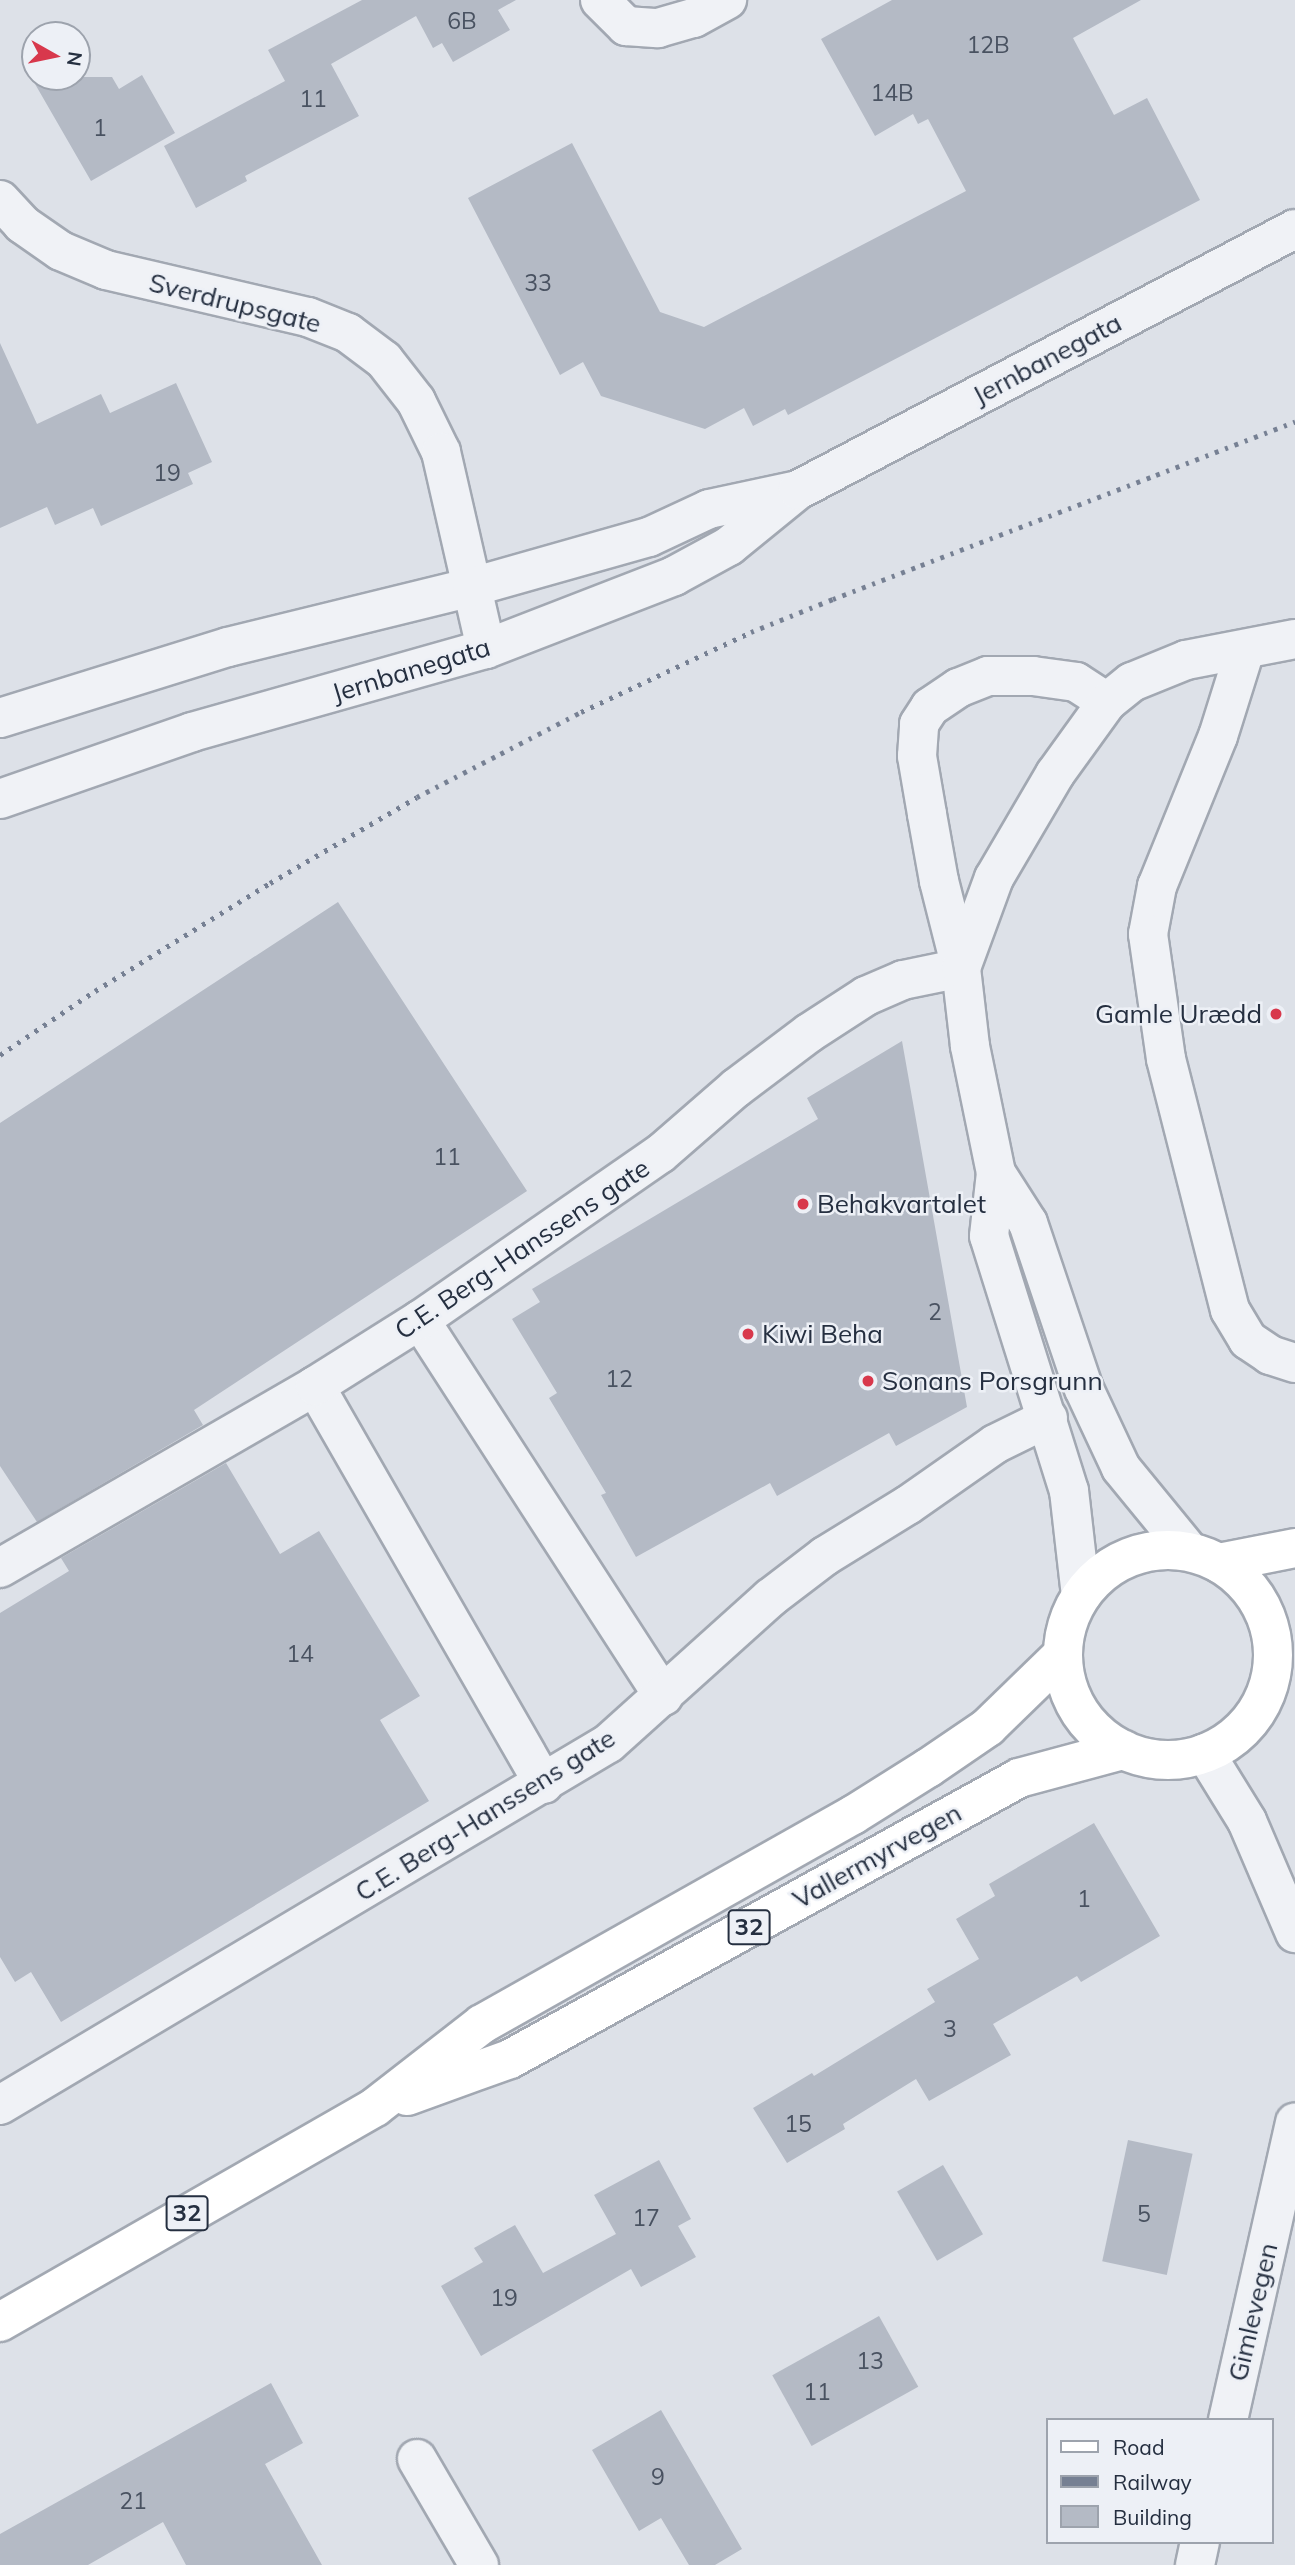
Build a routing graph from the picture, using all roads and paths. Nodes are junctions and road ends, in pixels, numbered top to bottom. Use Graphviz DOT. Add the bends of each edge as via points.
graph roads {
  1 [pos="727,0"];
  2 [pos="613,13"];
  3 [pos="0,200"];
  4 [pos="1295,229"];
  5 [pos="798,490"];
  6 [pos="472,587"];
  7 [pos="1295,639"];
  8 [pos="486,649"];
  9 [pos="1245,650"];
  10 [pos="1107,702"];
  11 [pos="0,718"];
  12 [pos="0,799"];
  13 [pos="961,968"];
  14 [pos="996,1173"];
  15 [pos="420,1320"];
  16 [pos="1295,1363"];
  17 [pos="314,1386"];
  18 [pos="1048,1418"];
  19 [pos="1295,1548"];
  20 [pos="1204,1557"];
  21 [pos="0,1567"];
  22 [pos="1080,1596"];
  23 [pos="1295,1633"];
  24 [pos="1062,1655"];
  25 [pos="1272,1665"];
  26 [pos="663,1696"];
  27 [pos="1123,1751"];
  28 [pos="1205,1753"];
  29 [pos="544,1783"];
  30 [pos="1292,1914"];
  31 [pos="0,2105"];
  32 [pos="375,2107"];
  33 [pos="1295,2122"];
  34 [pos="0,2322"];
  35 [pos="1228,2418"];
  36 [pos="418,2459"];
  37 [pos="1200,2544"];
  38 [pos="479,2565"];
  39 [pos="1195,2565"];
  1 -- 2 [label="street" via="694,18 658,28"];
  3 -- 6 [label="street, Sverdrupsgate" via="22,224 61,251 106,270 308,317 348,333 384,360 416,401 441,452"];
  4 -- 5 [label="street, Jernbanegata"];
  5 -- 6 [label="street, Jernbanegata" via="709,509 649,537"];
  5 -- 8 [label="street, Jernbanegata" via="729,546 674,576"];
  6 -- 8 [label="street, Sverdrupsgate"];
  6 -- 11 [label="street, Jernbanegata" via="228,647"];
  7 -- 9 [label="street"];
  8 -- 12 [label="street, Jernbanegata" via="192,732"];
  9 -- 10 [label="street" via="1186,660 1132,682"];
  9 -- 16 [label="street" via="1219,736 1157,886 1148,934 1166,1059 1230,1310 1248,1340 1270,1355"];
  10 -- 13 [label="street" via="1055,774 994,878"];
  10 -- 13 [label="street" via="1076,682 988,676 958,688 930,707 919,724 918,756 932,841"];
  13 -- 14 [label="street" via="970,1046"];
  13 -- 15 [label="street, C.E. Berg-Hanssens gate" via="903,980 866,996 809,1033 660,1154"];
  14 -- 18 [label="street" via="989,1236"];
  14 -- 20 [label="street" via="1028,1223 1084,1389 1121,1468"];
  15 -- 17 [label="street, C.E. Berg-Hanssens gate"];
  15 -- 26 [label="street"];
  17 -- 21 [label="street, C.E. Berg-Hanssens gate"];
  17 -- 29 [label="street"];
  18 -- 22 [label="street" via="1069,1491"];
  18 -- 26 [label="street, C.E. Berg-Hanssens gate" via="995,1444 825,1556 770,1598"];
  19 -- 20 [label="main road, 32"];
  20 -- 22 [label="main road, 32" via="1159,1548 1128,1557 1101,1573"];
  20 -- 25 [label="main road, 32" via="1244,1581 1262,1607 1271,1636"];
  22 -- 24 [label="main road, 32" via="1067,1624"];
  23 -- 25 [label="main road, 32"];
  24 -- 27 [label="main road, 32" via="1067,1686 1081,1714 1099,1735"];
  24 -- 32 [label="main road, Vallermyrvegen / 32" via="988,1727 928,1768 482,2024"];
  25 -- 28 [label="main road, 32" via="1265,1695 1250,1721"];
  26 -- 29 [label="street, C.E. Berg-Hanssens gate" via="609,1743"];
  27 -- 28 [label="main road, 32" via="1178,1760"];
  27 -- 32 [label="main road, Vallermyrvegen / 32" via="1019,1778 510,2059"];
  28 -- 30 [label="street" via="1248,1821"];
  29 -- 31 [label="street, C.E. Berg-Hanssens gate"];
  32 -- 34 [label="main road, Vallermyrvegen / 32"];
  33 -- 35 [label="street, Gimlevegen"];
  36 -- 38 [label="street"];
  37 -- 39 [label="street"];
}
